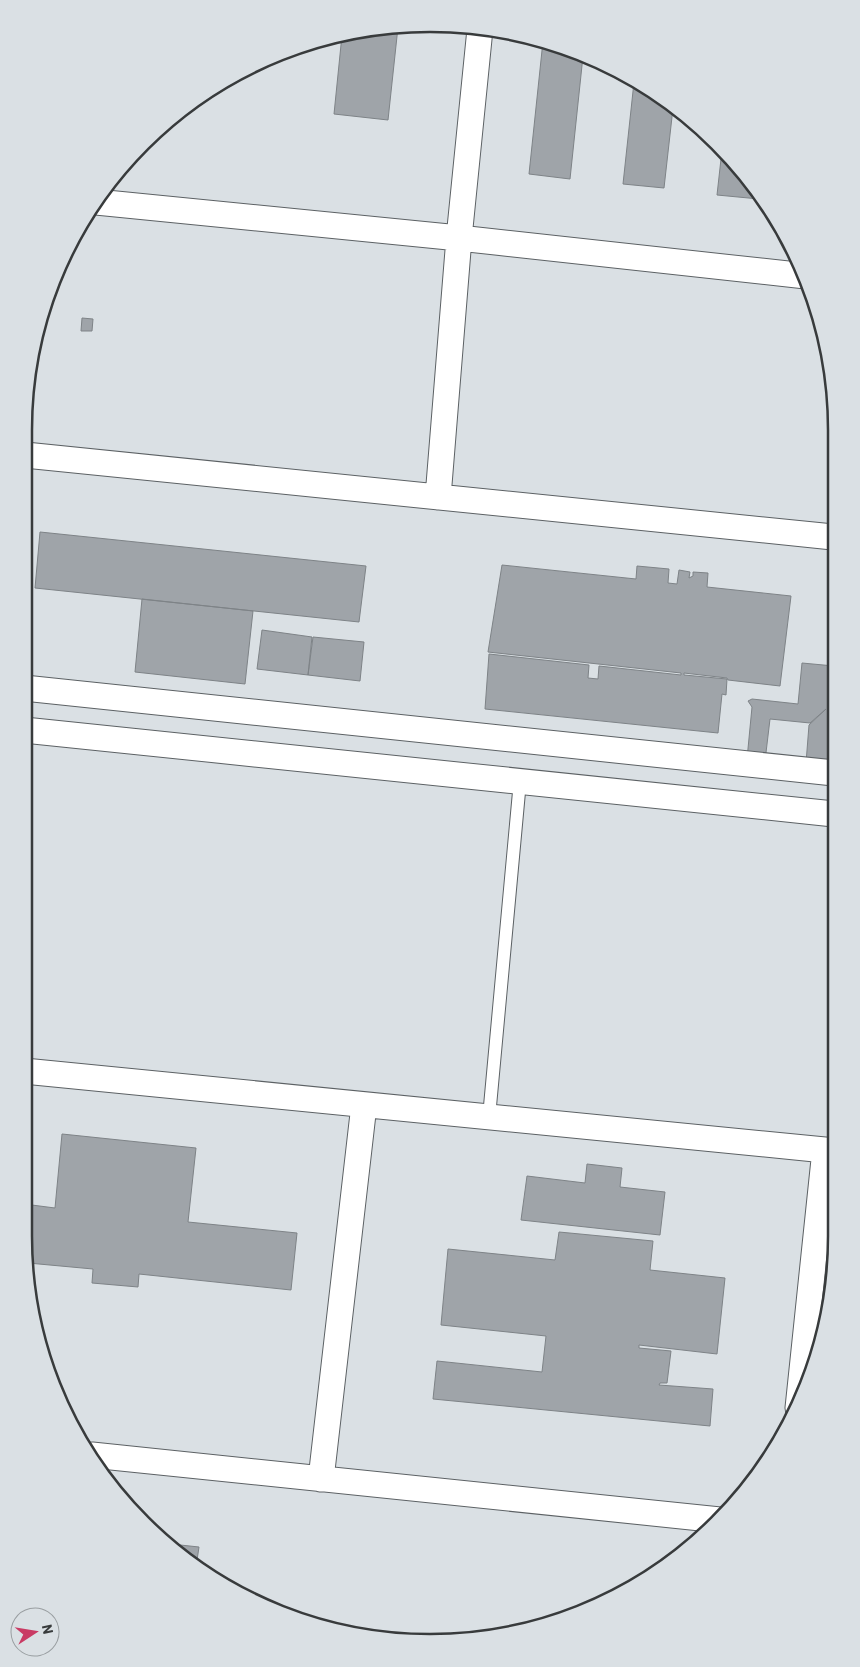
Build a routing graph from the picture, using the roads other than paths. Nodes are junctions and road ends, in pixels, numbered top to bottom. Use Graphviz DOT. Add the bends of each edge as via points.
graph roads {
  1 [pos="479,36"];
  2 [pos="104,203"];
  3 [pos="459,238"];
  4 [pos="796,275"];
  5 [pos="32,456"];
  6 [pos="438,497"];
  7 [pos="828,536"];
  8 [pos="32,689"];
  9 [pos="32,731"];
  10 [pos="828,772"];
  11 [pos="520,781"];
  12 [pos="828,813"];
  13 [pos="32,1072"];
  14 [pos="364,1105"];
  15 [pos="489,1117"];
  16 [pos="828,1151"];
  17 [pos="828,1167"];
  18 [pos="802,1376"];
  19 [pos="98,1456"];
  20 [pos="321,1478"];
  21 [pos="710,1519"];
  1 -- 3 [label="street"];
  2 -- 3 [label="street"];
  3 -- 4 [label="street"];
  3 -- 6 [label="street"];
  5 -- 6 [label="street"];
  6 -- 7 [label="street"];
  8 -- 10 [label="street"];
  9 -- 11 [label="street"];
  11 -- 12 [label="street"];
  11 -- 15 [label="lane"];
  13 -- 14 [label="street"];
  14 -- 15 [label="street"];
  14 -- 20 [label="street"];
  15 -- 16 [label="street"];
  17 -- 18 [label="street"];
  19 -- 20 [label="street"];
  20 -- 21 [label="street"];
}
